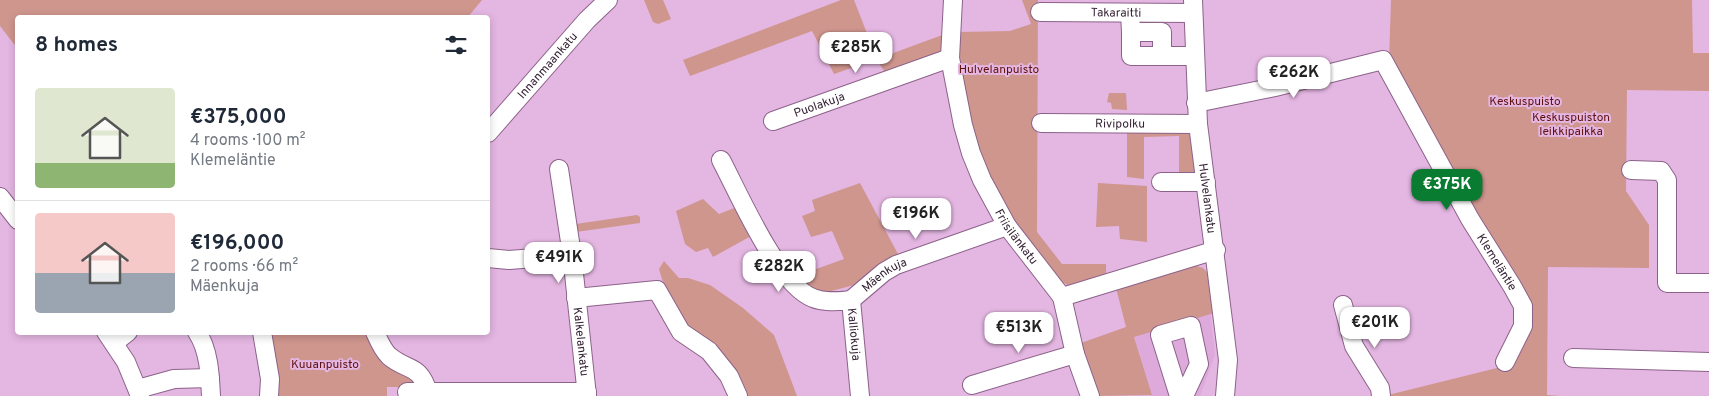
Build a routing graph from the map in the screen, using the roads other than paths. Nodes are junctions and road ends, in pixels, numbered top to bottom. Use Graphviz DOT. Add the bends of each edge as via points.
graph roads {
  1 [pos="608,0"];
  2 [pos="1193,6"];
  3 [pos="952,7"];
  4 [pos="1040,12"];
  5 [pos="1130,13"];
  6 [pos="1131,32"];
  7 [pos="1162,56"];
  8 [pos="1194,56"];
  9 [pos="950,58"];
  10 [pos="1196,103"];
  11 [pos="773,121"];
  12 [pos="1041,123"];
  13 [pos="1198,124"];
  14 [pos="490,131"];
  15 [pos="721,160"];
  16 [pos="559,169"];
  17 [pos="1631,170"];
  18 [pos="1161,182"];
  19 [pos="1206,182"];
  20 [pos="1007,226"];
  21 [pos="1216,250"];
  22 [pos="572,255"];
  23 [pos="490,258"];
  24 [pos="1709,283"];
  25 [pos="1062,297"];
  26 [pos="576,298"];
  27 [pos="851,300"];
  28 [pos="1343,305"];
  29 [pos="200,335"];
  30 [pos="263,335"];
  31 [pos="376,335"];
  32 [pos="110,338"];
  33 [pos="1076,354"];
  34 [pos="1573,358"];
  35 [pos="1505,362"];
  36 [pos="1709,362"];
  37 [pos="210,378"];
  38 [pos="972,385"];
  39 [pos="139,392"];
  40 [pos="407,392"];
  41 [pos="428,392"];
  42 [pos="587,394"];
  43 [pos="211,396"];
  44 [pos="269,396"];
  45 [pos="738,396"];
  46 [pos="860,396"];
  47 [pos="1090,396"];
  48 [pos="1179,396"];
  49 [pos="1184,396"];
  50 [pos="1225,396"];
  51 [pos="1381,396"];
  1 -- 14 [label="street, Innanmaankatu"];
  2 -- 5 [label="street, Takaraitti"];
  2 -- 8 [label="street, Hulvelankatu"];
  3 -- 9 [label="street, Friisilänkatu"];
  4 -- 5 [label="street, Takaraitti"];
  5 -- 6 [label="street"];
  6 -- 7 [label="street" via="1162,32"];
  6 -- 7 [label="street" via="1131,56"];
  7 -- 8 [label="street"];
  8 -- 10 [label="street, Hulvelankatu"];
  9 -- 11 [label="street, Puolakuja"];
  9 -- 20 [label="street, Friisilänkatu" via="971,153"];
  10 -- 13 [label="street, Hulvelankatu"];
  10 -- 35 [label="street, Klemeläntie" via="1383,60 1470,219 1523,306 1523,326"];
  12 -- 13 [label="street, Rivipolku"];
  13 -- 19 [label="street, Hulvelankatu"];
  15 -- 27 [label="street, Kalliokuja" via="786,277 814,299"];
  16 -- 22 [label="street, Kalkelankatu"];
  17 -- 24 [label="street" via="1661,171 1667,180 1667,283"];
  18 -- 19 [label="street"];
  19 -- 21 [label="street, Hulvelankatu"];
  20 -- 25 [label="street, Friisilänkatu"];
  20 -- 27 [label="street, Mäenkuja" via="896,265"];
  21 -- 25 [label="street"];
  21 -- 50 [label="street, Hulvelankatu" via="1228,360"];
  22 -- 23 [label="street" via="509,260"];
  22 -- 26 [label="street, Kalkelankatu"];
  25 -- 33 [label="street"];
  26 -- 42 [label="street, Kalkelankatu"];
  26 -- 45 [label="street" via="657,290 681,332 714,357 729,376"];
  27 -- 46 [label="street, Kalliokuja"];
  28 -- 51 [label="street" via="1354,346 1380,388"];
  29 -- 37 [label="street"];
  30 -- 44 [label="street" via="270,379"];
  31 -- 41 [label="street" via="391,357 417,371"];
  32 -- 39 [label="street"];
  33 -- 38 [label="street"];
  33 -- 47 [label="street"];
  34 -- 36 [label="street"];
  37 -- 39 [label="street" via="174,379"];
  37 -- 43 [label="street"];
  40 -- 41 [label="street"];
  41 -- 42 [label="street"];
  48 -- 49 [label="street" via="1160,335 1191,326 1199,364"];
}
